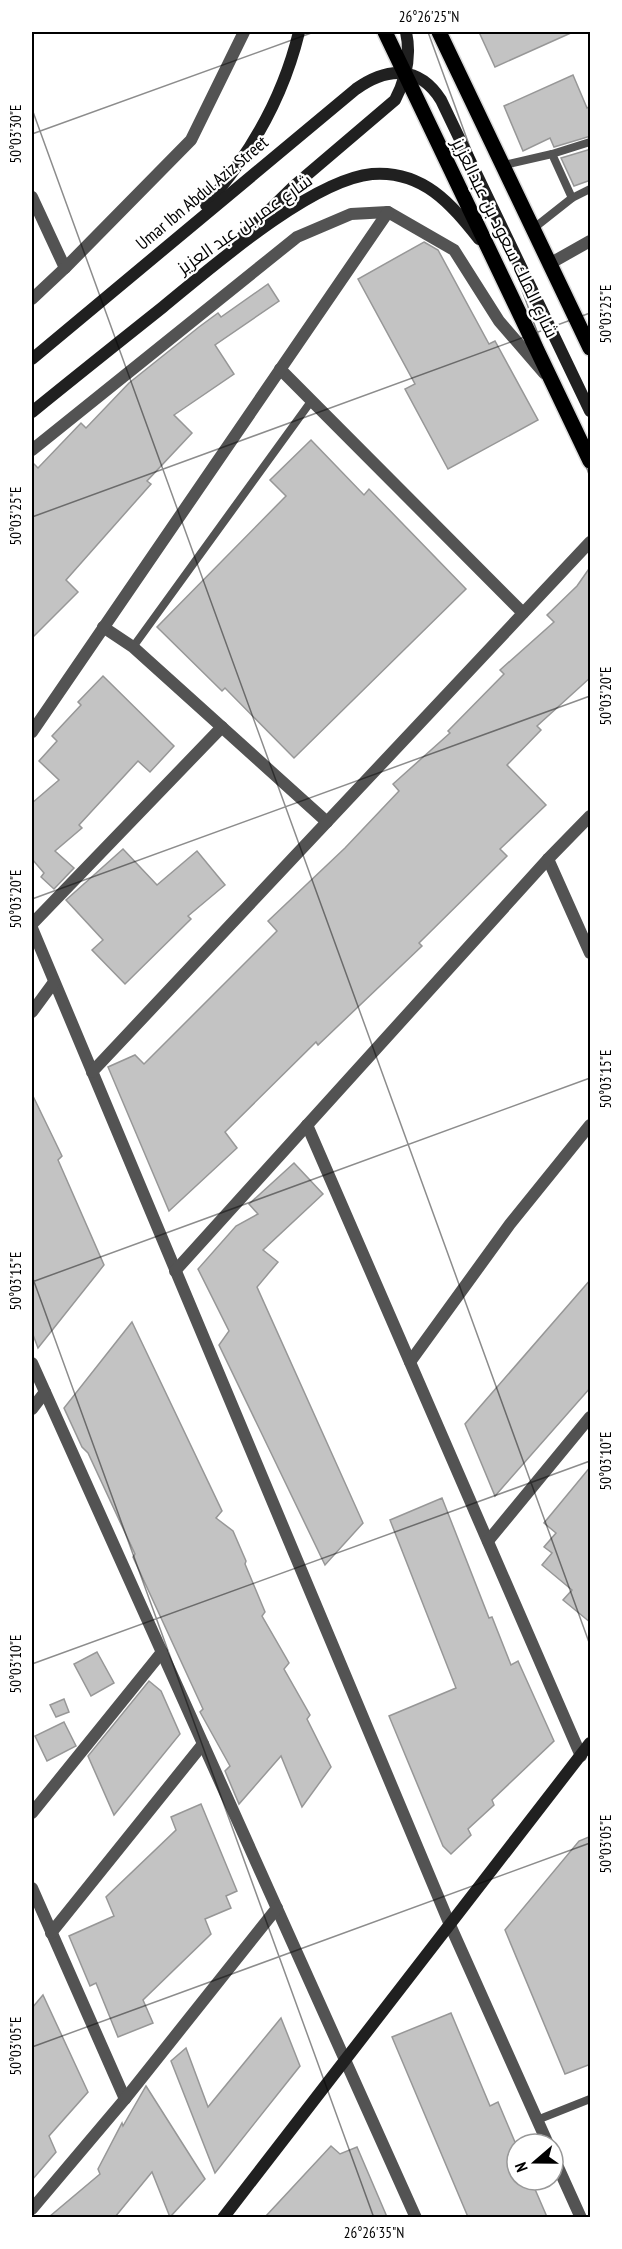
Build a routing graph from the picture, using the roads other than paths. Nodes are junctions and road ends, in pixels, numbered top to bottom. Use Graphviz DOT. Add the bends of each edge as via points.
graph roads {
  1 [pos="244,32"];
  2 [pos="298,32"];
  3 [pos="385,32"];
  4 [pos="406,32"];
  5 [pos="439,32"];
  6 [pos="404,74"];
  7 [pos="591,142"];
  8 [pos="552,154"];
  9 [pos="504,165"];
  10 [pos="591,189"];
  11 [pos="32,197"];
  12 [pos="572,198"];
  13 [pos="388,212"];
  14 [pos="534,228"];
  15 [pos="182,233"];
  16 [pos="591,241"];
  17 [pos="489,252"];
  18 [pos="550,263"];
  19 [pos="66,268"];
  20 [pos="210,268"];
  21 [pos="32,299"];
  22 [pos="591,348"];
  23 [pos="32,359"];
  24 [pos="280,369"];
  25 [pos="555,385"];
  26 [pos="312,400"];
  27 [pos="591,411"];
  28 [pos="32,412"];
  29 [pos="32,450"];
  30 [pos="591,461"];
  31 [pos="591,542"];
  32 [pos="523,613"];
  33 [pos="103,627"];
  34 [pos="133,647"];
  35 [pos="222,727"];
  36 [pos="32,732"];
  37 [pos="591,816"];
  38 [pos="327,822"];
  39 [pos="548,859"];
  40 [pos="32,926"];
  41 [pos="591,953"];
  42 [pos="54,982"];
  43 [pos="32,1012"];
  44 [pos="92,1072"];
  45 [pos="307,1125"];
  46 [pos="591,1125"];
  47 [pos="175,1271"];
  48 [pos="410,1362"];
  49 [pos="32,1363"];
  50 [pos="45,1392"];
  51 [pos="32,1409"];
  52 [pos="591,1417"];
  53 [pos="488,1541"];
  54 [pos="162,1652"];
  55 [pos="591,1743"];
  56 [pos="203,1744"];
  57 [pos="581,1756"];
  58 [pos="32,1813"];
  59 [pos="32,1888"];
  60 [pos="277,1908"];
  61 [pos="450,1925"];
  62 [pos="51,1932"];
  63 [pos="345,2060"];
  64 [pos="125,2099"];
  65 [pos="591,2099"];
  66 [pos="537,2120"];
  67 [pos="542,2132"];
  68 [pos="565,2182"];
  69 [pos="32,2209"];
  70 [pos="223,2217"];
  71 [pos="416,2217"];
  72 [pos="581,2217"];
  1 -- 19 [label="street" via="191,140"];
  2 -- 15 [label="main road" via="283,84 260,134 236,172"];
  3 -- 6 [label="main road, شارع الملك سعود بن عبدالعزيز"];
  4 -- 6 [label="main road" via="408,59"];
  5 -- 9 [label="main road, شارع الملك سعود بن عبدالعزيز"];
  6 -- 15 [label="main road, Umar Ibn Abdul Aziz Street" via="383,74 356,89"];
  6 -- 17 [label="main road, شارع الملك سعود بن عبدالعزيز"];
  6 -- 20 [label="main road" via="401,88 388,108 294,186"];
  6 -- 27 [label="main road" via="432,86 441,100"];
  7 -- 8 [label="lane"];
  8 -- 9 [label="lane"];
  8 -- 12 [label="lane"];
  9 -- 14 [label="main road, شارع الملك سعود بن عبدالعزيز"];
  10 -- 12 [label="lane"];
  11 -- 19 [label="street"];
  12 -- 14 [label="lane"];
  13 -- 24 [label="street"];
  13 -- 25 [label="street" via="454,250 499,321"];
  13 -- 29 [label="street" via="351,214 297,237"];
  14 -- 18 [label="main road, شارع الملك سعود بن عبدالعزيز"];
  15 -- 23 [label="main road, Umar Ibn Abdul Aziz Street"];
  16 -- 18 [label="street"];
  17 -- 20 [label="main road, شارع عمر بن عبد العزيز" via="450,202 431,189 394,175 372,174 322,190 302,201"];
  17 -- 25 [label="main road, شارع الملك سعود بن عبدالعزيز"];
  18 -- 22 [label="main road, شارع الملك سعود بن عبدالعزيز"];
  19 -- 21 [label="street"];
  20 -- 28 [label="main road, شارع عمر بن عبد العزيز"];
  24 -- 26 [label="street"];
  24 -- 33 [label="street"];
  25 -- 30 [label="main road, شارع الملك سعود بن عبدالعزيز"];
  26 -- 32 [label="street"];
  26 -- 34 [label="lane"];
  31 -- 32 [label="street"];
  32 -- 38 [label="street"];
  33 -- 34 [label="street"];
  33 -- 36 [label="street"];
  34 -- 35 [label="street"];
  35 -- 38 [label="street"];
  35 -- 40 [label="street"];
  37 -- 39 [label="street"];
  38 -- 44 [label="street"];
  39 -- 41 [label="street"];
  39 -- 45 [label="street"];
  40 -- 42 [label="street"];
  42 -- 43 [label="street"];
  42 -- 44 [label="street"];
  44 -- 47 [label="street"];
  45 -- 47 [label="street"];
  45 -- 48 [label="street"];
  46 -- 48 [label="street" via="510,1224"];
  47 -- 61 [label="street"];
  48 -- 53 [label="street"];
  49 -- 50 [label="street"];
  50 -- 51 [label="street"];
  50 -- 54 [label="street"];
  52 -- 53 [label="street"];
  53 -- 57 [label="street"];
  54 -- 56 [label="street"];
  54 -- 58 [label="street"];
  55 -- 57 [label="main road"];
  56 -- 60 [label="street"];
  56 -- 62 [label="street"];
  57 -- 61 [label="main road"];
  59 -- 62 [label="street"];
  60 -- 63 [label="street"];
  60 -- 64 [label="street"];
  61 -- 63 [label="main road"];
  61 -- 66 [label="street"];
  62 -- 64 [label="street"];
  63 -- 70 [label="main road"];
  63 -- 71 [label="street"];
  64 -- 69 [label="street"];
  65 -- 66 [label="lane"];
  66 -- 67 [label="street"];
  68 -- 72 [label="street"];
}
